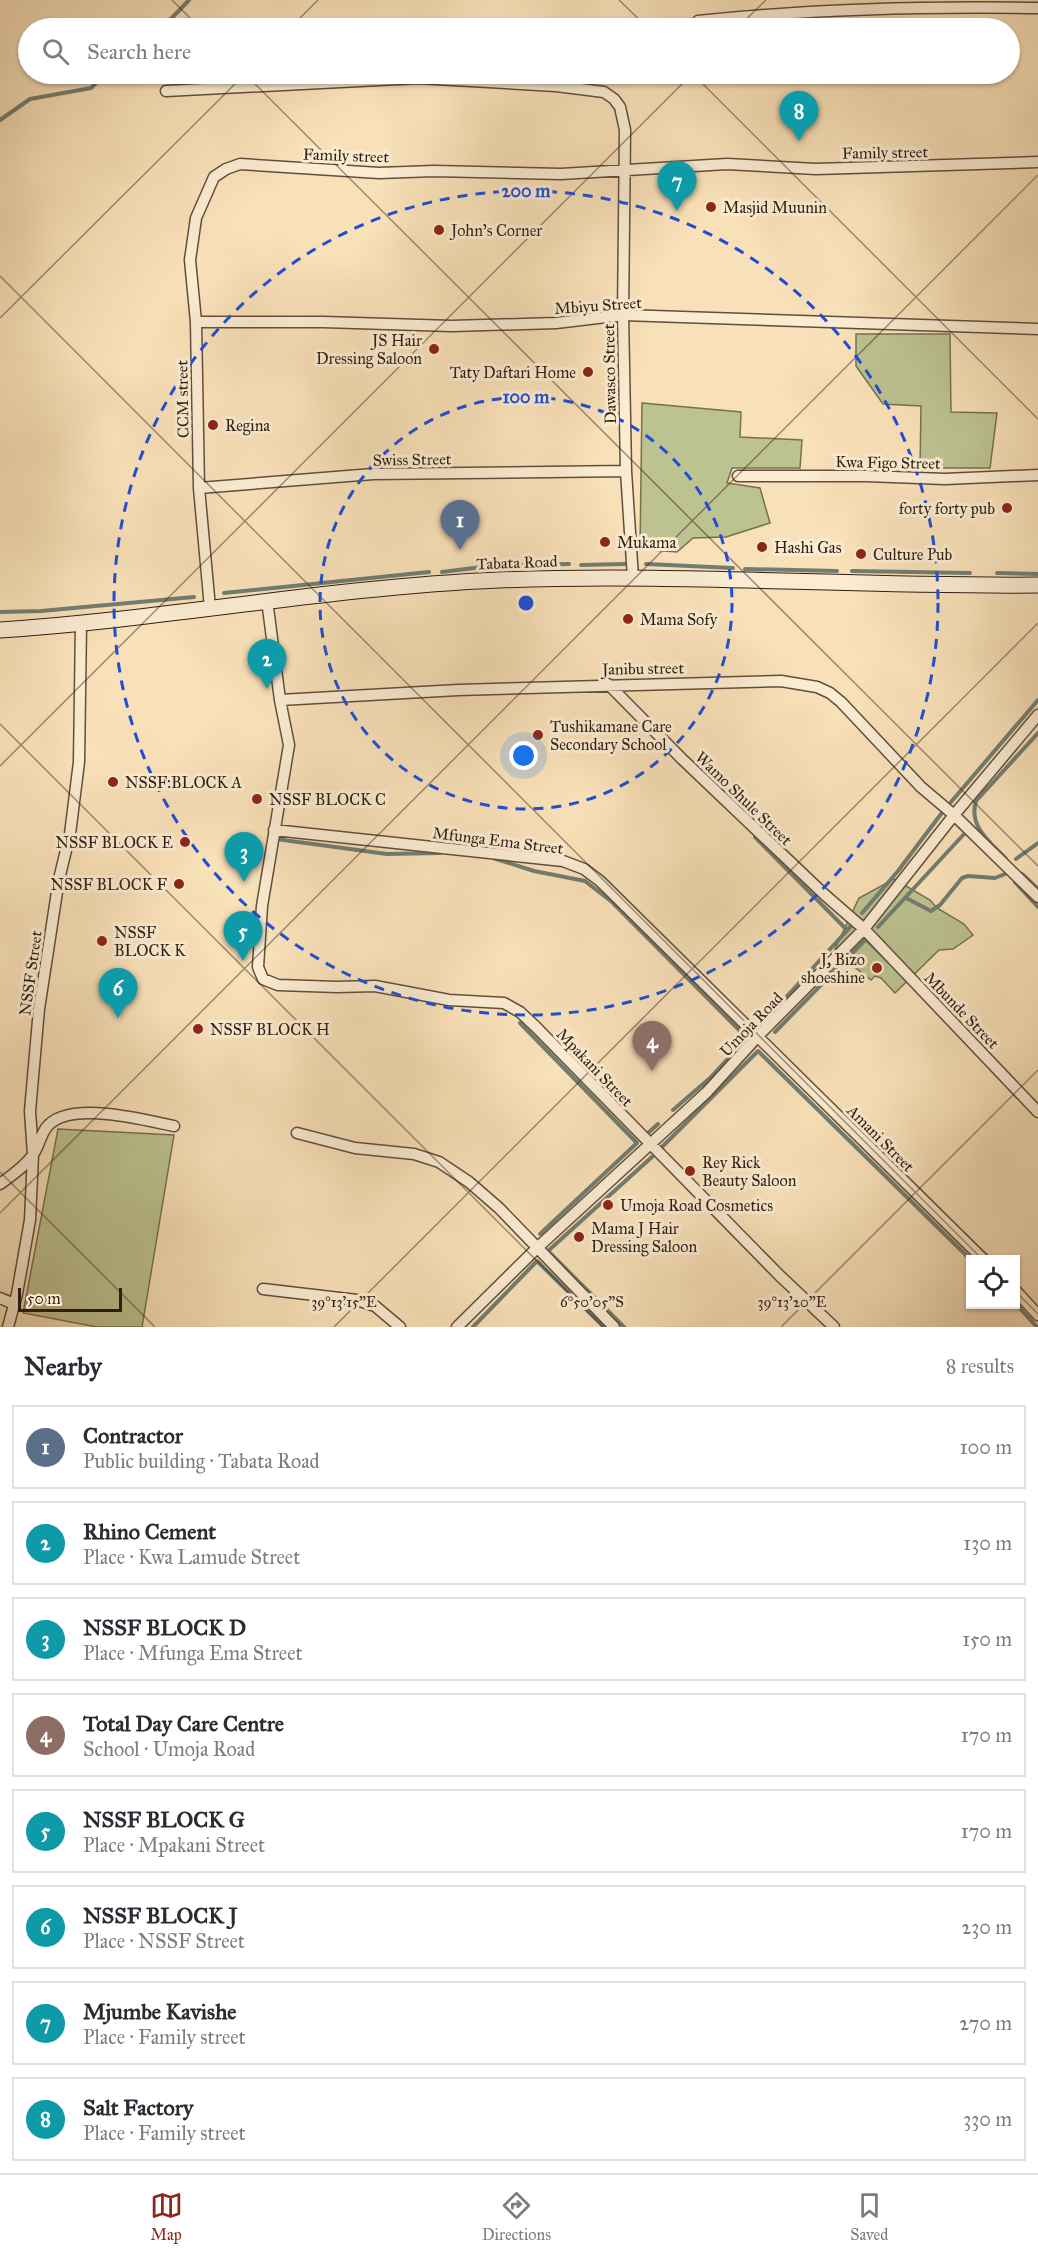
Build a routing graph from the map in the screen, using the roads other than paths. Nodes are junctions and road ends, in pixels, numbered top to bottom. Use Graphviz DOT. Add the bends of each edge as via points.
graph roads {
  1 [pos="1038,8"];
  2 [pos="726,18"];
  3 [pos="302,84"];
  4 [pos="522,84"];
  5 [pos="166,91"];
  6 [pos="1038,162"];
  7 [pos="625,170"];
  8 [pos="207,191"];
  9 [pos="623,315"];
  10 [pos="196,322"];
  11 [pos="1038,329"];
  12 [pos="626,471"];
  13 [pos="1038,475"];
  14 [pos="738,476"];
  15 [pos="199,488"];
  16 [pos="633,578"];
  17 [pos="1038,585"];
  18 [pos="267,600"];
  19 [pos="210,608"];
  20 [pos="81,623"];
  21 [pos="0,630"];
  22 [pos="608,684"];
  23 [pos="280,700"];
  24 [pos="1038,715"];
  25 [pos="954,815"];
  26 [pos="274,830"];
  27 [pos="1038,897"];
  28 [pos="864,929"];
  29 [pos="758,1036"];
  30 [pos="1038,1112"];
  31 [pos="174,1126"];
  32 [pos="297,1133"];
  33 [pos="650,1144"];
  34 [pos="33,1155"];
  35 [pos="0,1184"];
  36 [pos="537,1248"];
  37 [pos="979,1255"];
  38 [pos="263,1289"];
  39 [pos="1020,1295"];
  40 [pos="0,1298"];
  41 [pos="14,1305"];
  42 [pos="1038,1315"];
  43 [pos="8,1327"];
  44 [pos="400,1327"];
  45 [pos="457,1327"];
  46 [pos="614,1327"];
  47 [pos="834,1327"];
  1 -- 2 [label="street" via="952,6"];
  3 -- 5 [label="street, Dawasco Street"];
  4 -- 7 [label="street, Dawasco Street" via="604,92 614,99 621,107 625,130"];
  6 -- 7 [label="street, Family street" via="816,169 727,164"];
  7 -- 8 [label="street, Family street" via="561,174 379,173 240,164 214,177"];
  7 -- 9 [label="street, Dawasco Street"];
  8 -- 10 [label="street, CCM street" via="196,218 190,260"];
  9 -- 10 [label="street, Mbiyu Street" via="556,323 452,326"];
  9 -- 11 [label="street, Mbiyu Street"];
  9 -- 12 [label="street, Dawasco Street"];
  10 -- 15 [label="street, CCM street"];
  12 -- 15 [label="street, Swiss Street" via="373,474"];
  12 -- 16 [label="street, Dawasco Street"];
  13 -- 14 [label="street, Kwa Figo Street" via="945,479"];
  15 -- 19 [label="street, CCM street"];
  16 -- 17 [label="main road, Tabata Road"];
  16 -- 18 [label="main road, Tabata Road" via="500,580"];
  18 -- 19 [label="main road, Tabata Road"];
  18 -- 23 [label="street"];
  19 -- 20 [label="main road, Tabata Road"];
  20 -- 21 [label="main road, Tabata Road"];
  20 -- 34 [label="street, NSSF Street" via="79,762 39,1009 30,1111"];
  22 -- 23 [label="street, Janibu street"];
  22 -- 25 [label="street, Janibu street" via="781,681 817,687 841,702 921,787"];
  22 -- 28 [label="street, Wamo Shule Street" via="682,759"];
  23 -- 26 [label="street" via="289,745"];
  24 -- 25 [label="street, Umoja Road"];
  25 -- 27 [label="street, Janibu street"];
  25 -- 28 [label="street, Umoja Road"];
  26 -- 29 [label="street, Mfunga Ema Street" via="563,861 584,869"];
  26 -- 33 [label="street, Mpakani Street" via="262,906 258,967 263,979 278,984 375,986 449,1000 510,1005"];
  28 -- 29 [label="street, Umoja Road"];
  28 -- 30 [label="street, Mbunde Street"];
  29 -- 33 [label="street, Umoja Road" via="707,1092"];
  29 -- 37 [label="street, Amani Street"];
  31 -- 34 [label="street" via="110,1114 72,1113 46,1128"];
  32 -- 36 [label="street" via="355,1148 414,1154 439,1162 499,1208"];
  33 -- 36 [label="street, Umoja Road"];
  33 -- 47 [label="street, Mpakani Street"];
  34 -- 35 [label="street"];
  34 -- 41 [label="street, NSSF Street" via="30,1220"];
  36 -- 45 [label="street, Umoja Road"];
  36 -- 46 [label="street"];
  38 -- 44 [label="street" via="357,1300 375,1306"];
  39 -- 42 [label="street"];
  40 -- 41 [label="street"];
  41 -- 43 [label="street, NSSF Street"];
}
